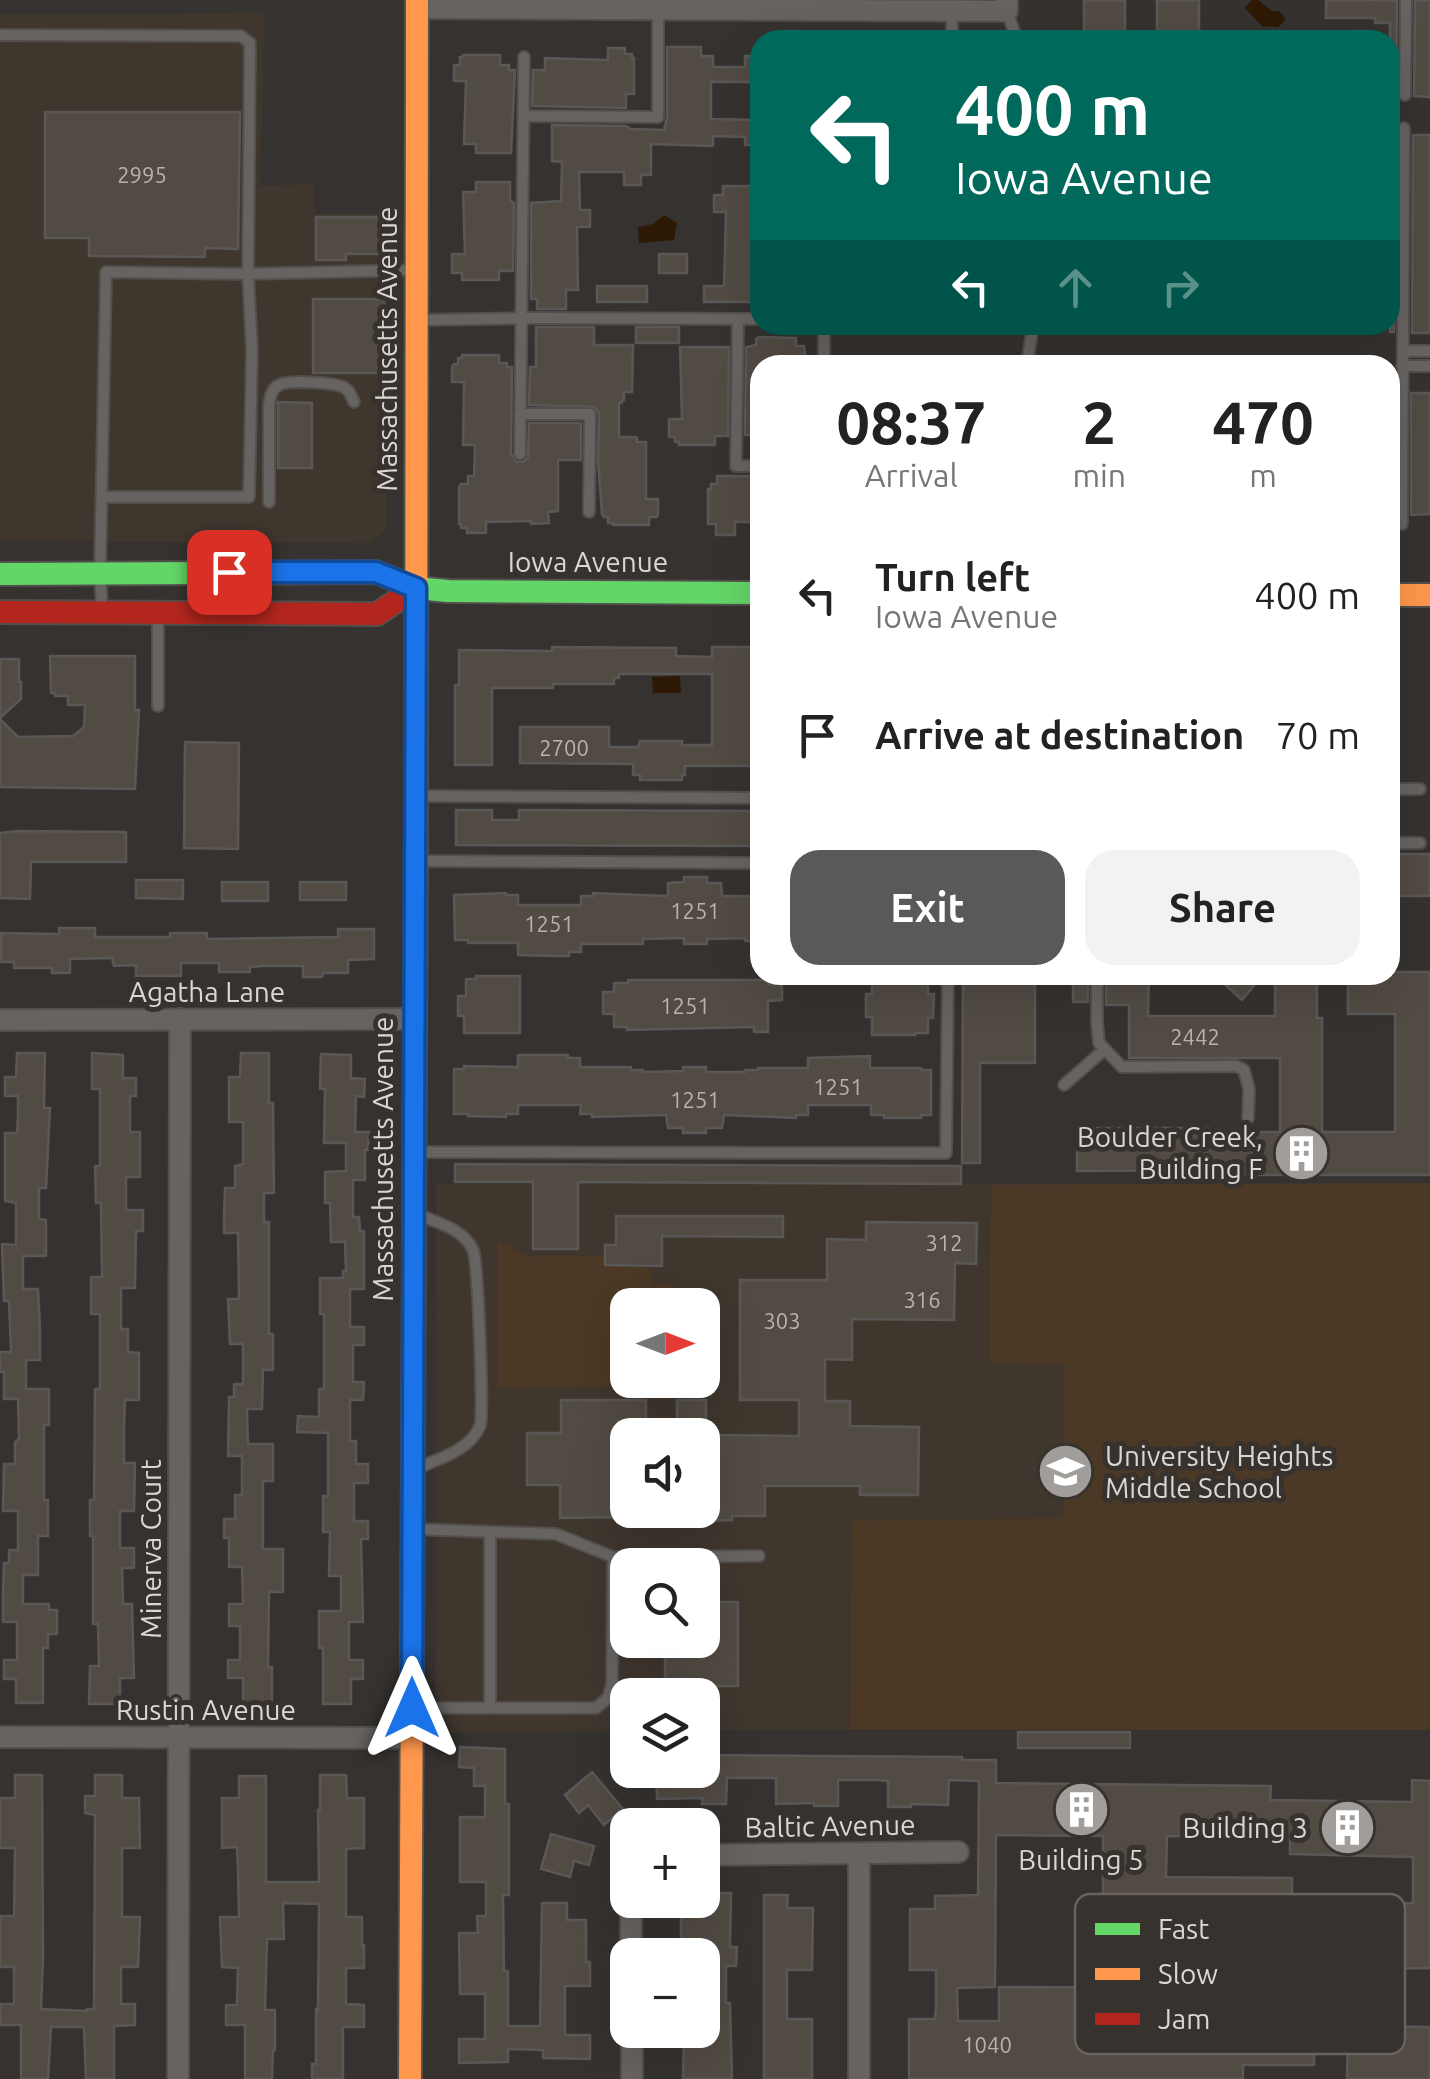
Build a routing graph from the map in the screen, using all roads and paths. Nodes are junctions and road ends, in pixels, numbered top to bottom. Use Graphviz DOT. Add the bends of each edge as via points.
graph roads {
  1 [pos="1406,0"];
  2 [pos="417,4"];
  3 [pos="1006,6"];
  4 [pos="658,10"];
  5 [pos="952,11"];
  6 [pos="952,30"];
  7 [pos="1014,30"];
  8 [pos="0,35"];
  9 [pos="524,58"];
  10 [pos="1405,95"];
  11 [pos="524,116"];
  12 [pos="1404,128"];
  13 [pos="417,270"];
  14 [pos="248,274"];
  15 [pos="521,318"];
  16 [pos="738,318"];
  17 [pos="750,319"];
  18 [pos="417,320"];
  19 [pos="824,337"];
  20 [pos="1403,351"];
  21 [pos="1430,351"];
  22 [pos="824,355"];
  23 [pos="1402,366"];
  24 [pos="1430,366"];
  25 [pos="354,402"];
  26 [pos="520,414"];
  27 [pos="520,454"];
  28 [pos="750,466"];
  29 [pos="103,498"];
  30 [pos="268,502"];
  31 [pos="589,512"];
  32 [pos="1402,524"];
  33 [pos="100,573"];
  34 [pos="0,574"];
  35 [pos="416,588"];
  36 [pos="750,593"];
  37 [pos="1400,595"];
  38 [pos="1430,595"];
  39 [pos="0,612"];
  40 [pos="102,612"];
  41 [pos="158,612"];
  42 [pos="158,706"];
  43 [pos="1420,788"];
  44 [pos="1400,789"];
  45 [pos="415,796"];
  46 [pos="750,798"];
  47 [pos="1400,842"];
  48 [pos="1420,843"];
  49 [pos="414,861"];
  50 [pos="750,862"];
  51 [pos="948,985"];
  52 [pos="1098,985"];
  53 [pos="414,1018"];
  54 [pos="180,1019"];
  55 [pos="0,1020"];
  56 [pos="1105,1050"];
  57 [pos="1064,1085"];
  58 [pos="1248,1118"];
  59 [pos="413,1152"];
  60 [pos="413,1212"];
  61 [pos="412,1470"];
  62 [pos="412,1529"];
  63 [pos="490,1532"];
  64 [pos="610,1556"];
  65 [pos="720,1556"];
  66 [pos="759,1556"];
  67 [pos="612,1658"];
  68 [pos="412,1708"];
  69 [pos="490,1708"];
  70 [pos="0,1738"];
  71 [pos="178,1738"];
  72 [pos="411,1738"];
  73 [pos="958,1852"];
  74 [pos="859,1854"];
  75 [pos="720,1855"];
  76 [pos="632,2048"];
  77 [pos="178,2079"];
  78 [pos="410,2079"];
  79 [pos="632,2079"];
  80 [pos="859,2079"];
  1 -- 10 [label="lane"];
  2 -- 4 [label="street"];
  2 -- 13 [label="street, Massachusetts Avenue"];
  3 -- 5 [label="street"];
  3 -- 7 [label="lane"];
  4 -- 5 [label="street"];
  4 -- 11 [label="lane" via="658,117"];
  5 -- 6 [label="lane"];
  8 -- 14 [label="lane" via="246,38"];
  9 -- 11 [label="lane"];
  11 -- 15 [label="lane"];
  12 -- 20 [label="lane"];
  13 -- 14 [label="lane"];
  13 -- 18 [label="street, Massachusetts Avenue"];
  14 -- 29 [label="lane" via="106,272"];
  14 -- 29 [label="lane" via="249,497"];
  15 -- 16 [label="lane"];
  15 -- 18 [label="lane"];
  15 -- 26 [label="lane"];
  16 -- 17 [label="lane"];
  16 -- 28 [label="lane" via="736,466"];
  18 -- 35 [label="street, Massachusetts Avenue"];
  19 -- 22 [label="lane"];
  20 -- 21 [label="lane"];
  20 -- 23 [label="lane"];
  23 -- 24 [label="lane"];
  23 -- 32 [label="lane"];
  25 -- 30 [label="lane" via="340,384 277,385 268,406"];
  26 -- 27 [label="lane"];
  26 -- 31 [label="lane" via="590,414"];
  29 -- 33 [label="lane"];
  33 -- 34 [label="street, Iowa Avenue"];
  33 -- 35 [label="street, Iowa Avenue" via="376,572"];
  33 -- 40 [label="lane"];
  35 -- 36 [label="street, Iowa Avenue"];
  35 -- 41 [label="street" via="376,614"];
  35 -- 45 [label="street, Massachusetts Avenue"];
  37 -- 38 [label="street"];
  39 -- 40 [label="street"];
  40 -- 41 [label="street"];
  41 -- 42 [label="lane"];
  43 -- 44 [label="lane"];
  45 -- 46 [label="lane"];
  45 -- 49 [label="street, Massachusetts Avenue"];
  47 -- 48 [label="lane"];
  49 -- 50 [label="lane"];
  49 -- 53 [label="street, Massachusetts Avenue"];
  51 -- 59 [label="lane" via="946,1153"];
  52 -- 56 [label="lane" via="1096,1022"];
  53 -- 54 [label="street, Agatha Lane"];
  53 -- 59 [label="street, Massachusetts Avenue"];
  54 -- 55 [label="street, Agatha Lane"];
  54 -- 71 [label="street, Minerva Court"];
  56 -- 57 [label="lane"];
  56 -- 58 [label="lane" via="1122,1066 1236,1066 1249,1089"];
  59 -- 60 [label="street, Massachusetts Avenue"];
  60 -- 61 [label="street, Massachusetts Avenue"];
  60 -- 61 [label="lane" via="460,1232 474,1252 480,1425 462,1449"];
  61 -- 62 [label="street, Massachusetts Avenue"];
  62 -- 63 [label="lane"];
  62 -- 68 [label="street, Massachusetts Avenue"];
  63 -- 64 [label="lane" via="556,1534"];
  63 -- 69 [label="lane"];
  65 -- 66 [label="lane"];
  67 -- 69 [label="lane" via="608,1698 596,1708"];
  68 -- 69 [label="lane"];
  68 -- 72 [label="street, Massachusetts Avenue"];
  70 -- 71 [label="street, Rustin Avenue"];
  71 -- 72 [label="street, Rustin Avenue"];
  71 -- 77 [label="street, Minerva Court"];
  72 -- 78 [label="street, Massachusetts Avenue"];
  73 -- 74 [label="street, Baltic Avenue"];
  74 -- 75 [label="street, Baltic Avenue"];
  74 -- 80 [label="street"];
  76 -- 79 [label="street"];
}
